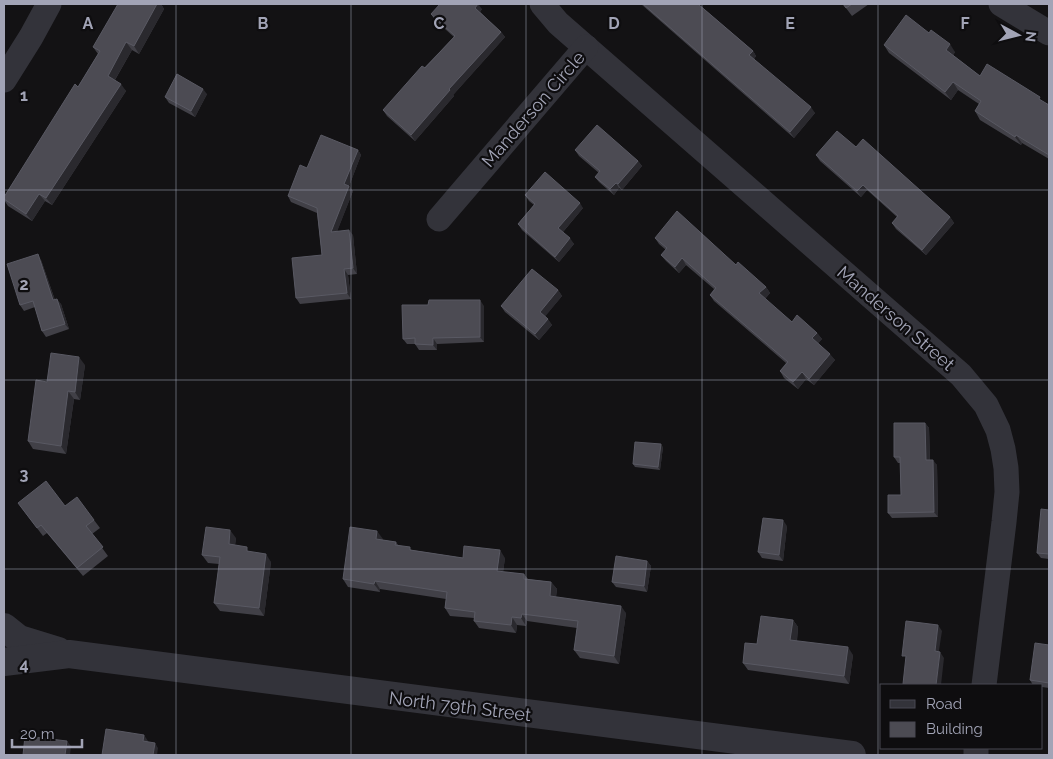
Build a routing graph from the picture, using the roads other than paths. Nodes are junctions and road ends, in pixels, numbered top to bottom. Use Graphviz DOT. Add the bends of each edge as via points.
graph roads {
  1 [pos="49,4"];
  2 [pos="542,4"];
  3 [pos="1001,4"];
  4 [pos="1049,33"];
  5 [pos="586,47"];
  6 [pos="4,80"];
  7 [pos="439,219"];
  8 [pos="4,627"];
  9 [pos="69,654"];
  10 [pos="4,662"];
  11 [pos="984,684"];
  12 [pos="852,755"];
  1 -- 6 [label="street"];
  2 -- 5 [label="street, Manderson Circle"];
  3 -- 4 [label="street"];
  5 -- 7 [label="street, Manderson Circle"];
  5 -- 11 [label="street, Manderson Street" via="961,375 986,405 1003,449 1007,492"];
  8 -- 9 [label="street, North 79th Street" via="19,639"];
  9 -- 10 [label="street, North 79th Street"];
  9 -- 12 [label="street, North 79th Street"];
}
